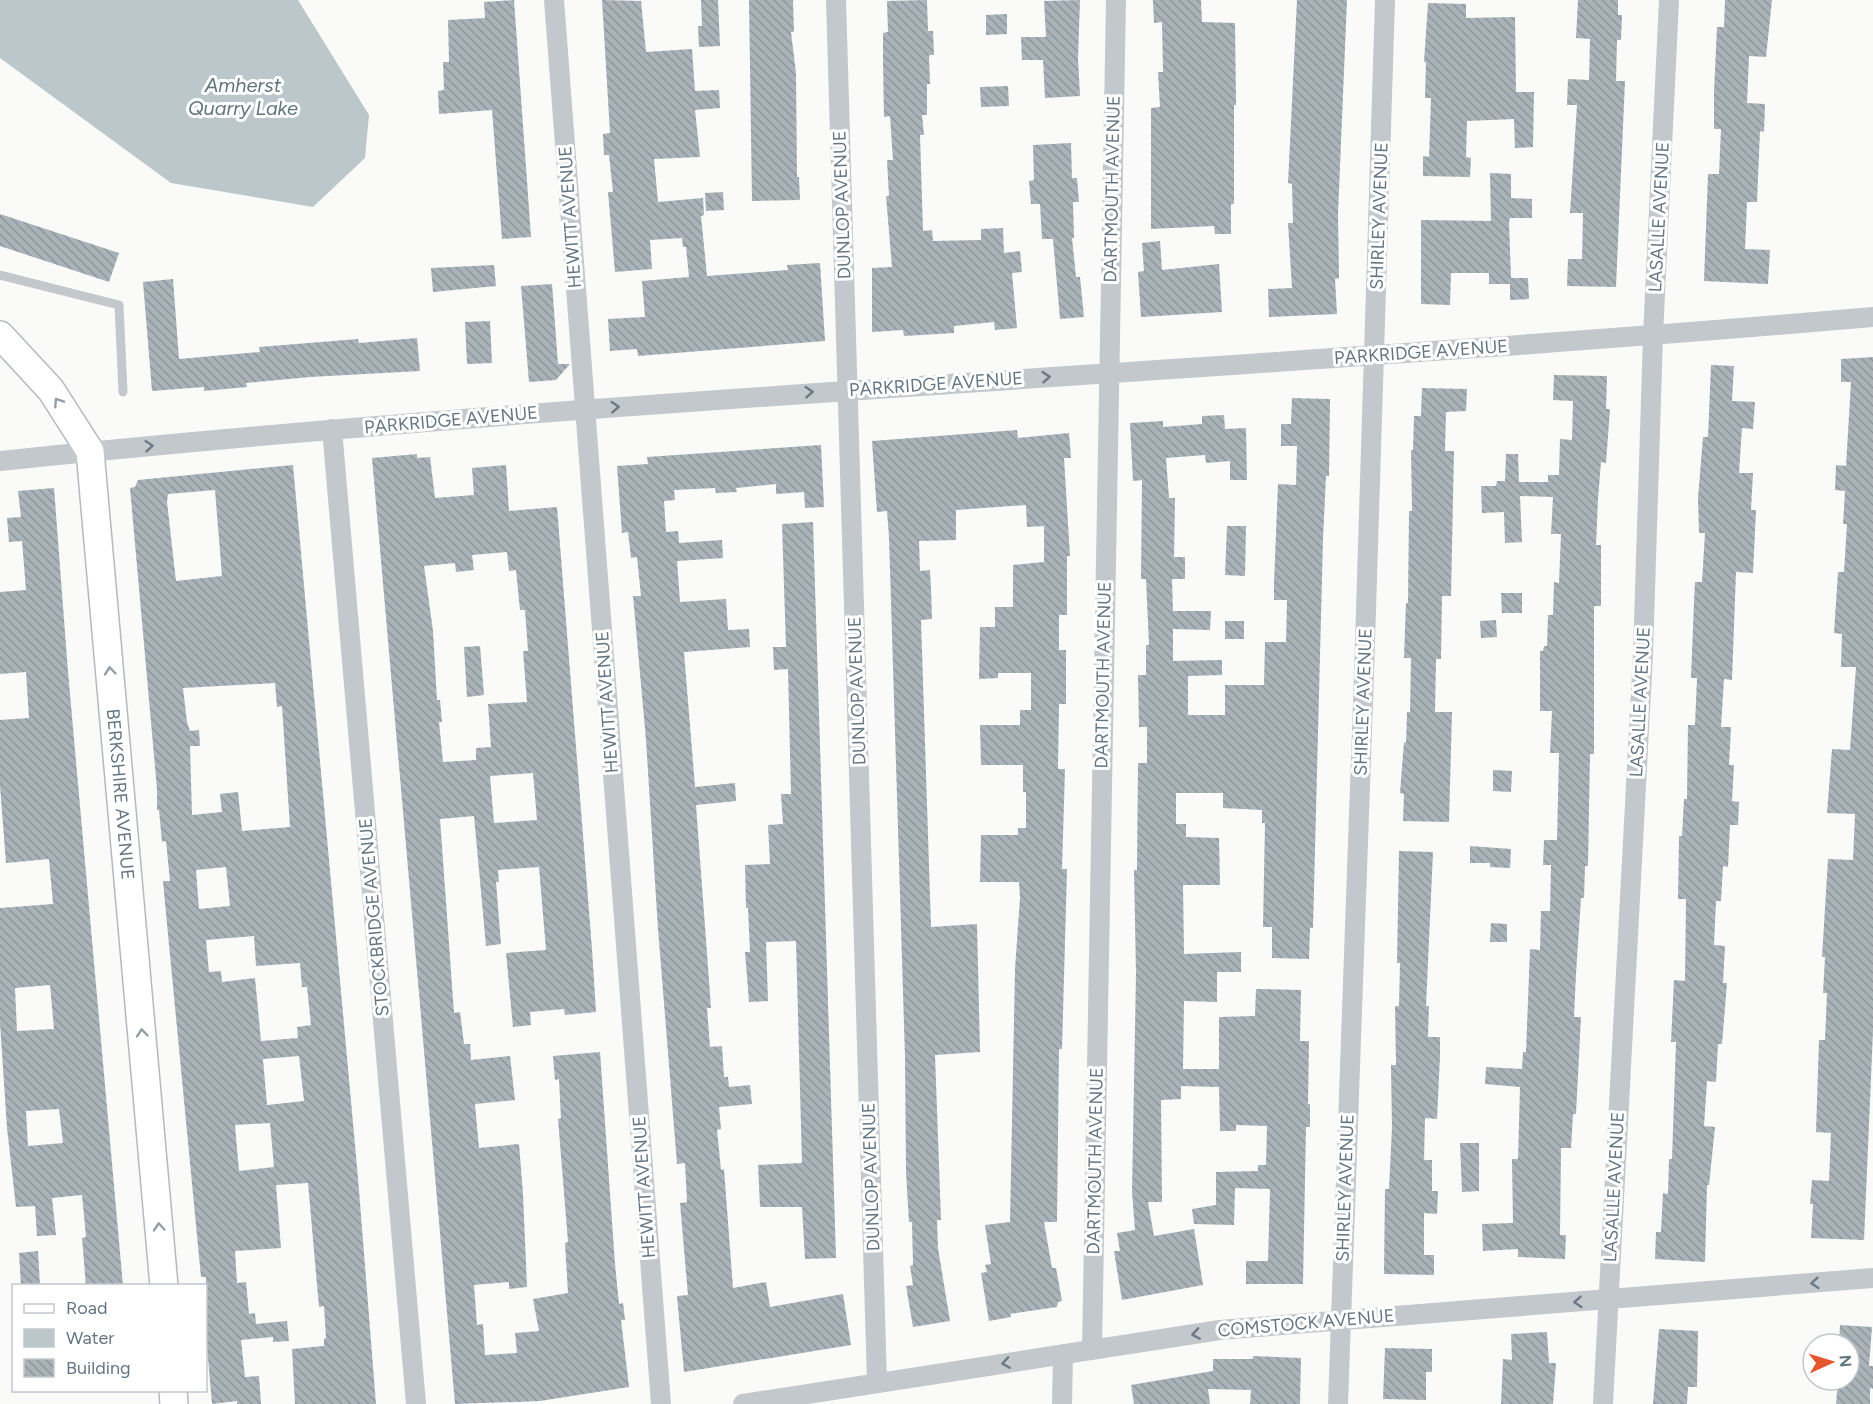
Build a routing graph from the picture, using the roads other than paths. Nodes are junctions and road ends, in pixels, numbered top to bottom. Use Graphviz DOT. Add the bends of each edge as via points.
graph roads {
  1 [pos="554,0"];
  2 [pos="836,0"];
  3 [pos="1116,0"];
  4 [pos="1385,0"];
  5 [pos="1669,0"];
  6 [pos="0,275"];
  7 [pos="1873,317"];
  8 [pos="0,335"];
  9 [pos="1653,336"];
  10 [pos="1374,355"];
  11 [pos="1108,373"];
  12 [pos="848,390"];
  13 [pos="123,392"];
  14 [pos="585,409"];
  15 [pos="332,429"];
  16 [pos="90,451"];
  17 [pos="0,460"];
  18 [pos="1873,1278"];
  19 [pos="164,1284"];
  20 [pos="1608,1300"];
  21 [pos="1340,1318"];
  22 [pos="1092,1350"];
  23 [pos="1063,1354"];
  24 [pos="877,1382"];
  25 [pos="416,1404"];
  26 [pos="661,1404"];
  27 [pos="743,1404"];
  28 [pos="1062,1404"];
  29 [pos="1338,1404"];
  30 [pos="1604,1404"];
  1 -- 14 [label="street, HEWITT AVENUE"];
  2 -- 12 [label="street, DUNLOP AVENUE"];
  3 -- 11 [label="street, DARTMOUTH AVENUE"];
  4 -- 10 [label="street, SHIRLEY AVENUE"];
  5 -- 9 [label="street, LASALLE AVENUE"];
  6 -- 13 [label="lane" via="119,305"];
  7 -- 9 [label="street, PARKRIDGE AVENUE"];
  16 -- 8 [label="street, BERKSHIRE AVENUE, one-way" via="51,390"];
  9 -- 10 [label="street, PARKRIDGE AVENUE"];
  9 -- 20 [label="street, LASALLE AVENUE" via="1643,654"];
  10 -- 11 [label="street, PARKRIDGE AVENUE"];
  10 -- 21 [label="street, SHIRLEY AVENUE"];
  12 -- 11 [label="street, PARKRIDGE AVENUE, one-way"];
  11 -- 22 [label="street, DARTMOUTH AVENUE"];
  14 -- 12 [label="street, PARKRIDGE AVENUE, one-way"];
  12 -- 24 [label="street, DUNLOP AVENUE"];
  14 -- 15 [label="street, PARKRIDGE AVENUE"];
  14 -- 26 [label="street, HEWITT AVENUE"];
  16 -- 15 [label="street, PARKRIDGE AVENUE, one-way"];
  15 -- 25 [label="street, STOCKBRIDGE AVENUE"];
  16 -- 17 [label="street, PARKRIDGE AVENUE"];
  19 -- 16 [label="street, BERKSHIRE AVENUE, one-way"];
  18 -- 20 [label="street, COMSTOCK AVENUE, one-way"];
  20 -- 21 [label="street, COMSTOCK AVENUE, one-way"];
  20 -- 30 [label="street, LASALLE AVENUE"];
  21 -- 22 [label="street, COMSTOCK AVENUE, one-way" via="1221,1330"];
  21 -- 29 [label="street, SHIRLEY AVENUE"];
  22 -- 23 [label="street, COMSTOCK AVENUE"];
  23 -- 24 [label="street, COMSTOCK AVENUE, one-way"];
  23 -- 28 [label="street"];
  24 -- 27 [label="street, COMSTOCK AVENUE"];
}
